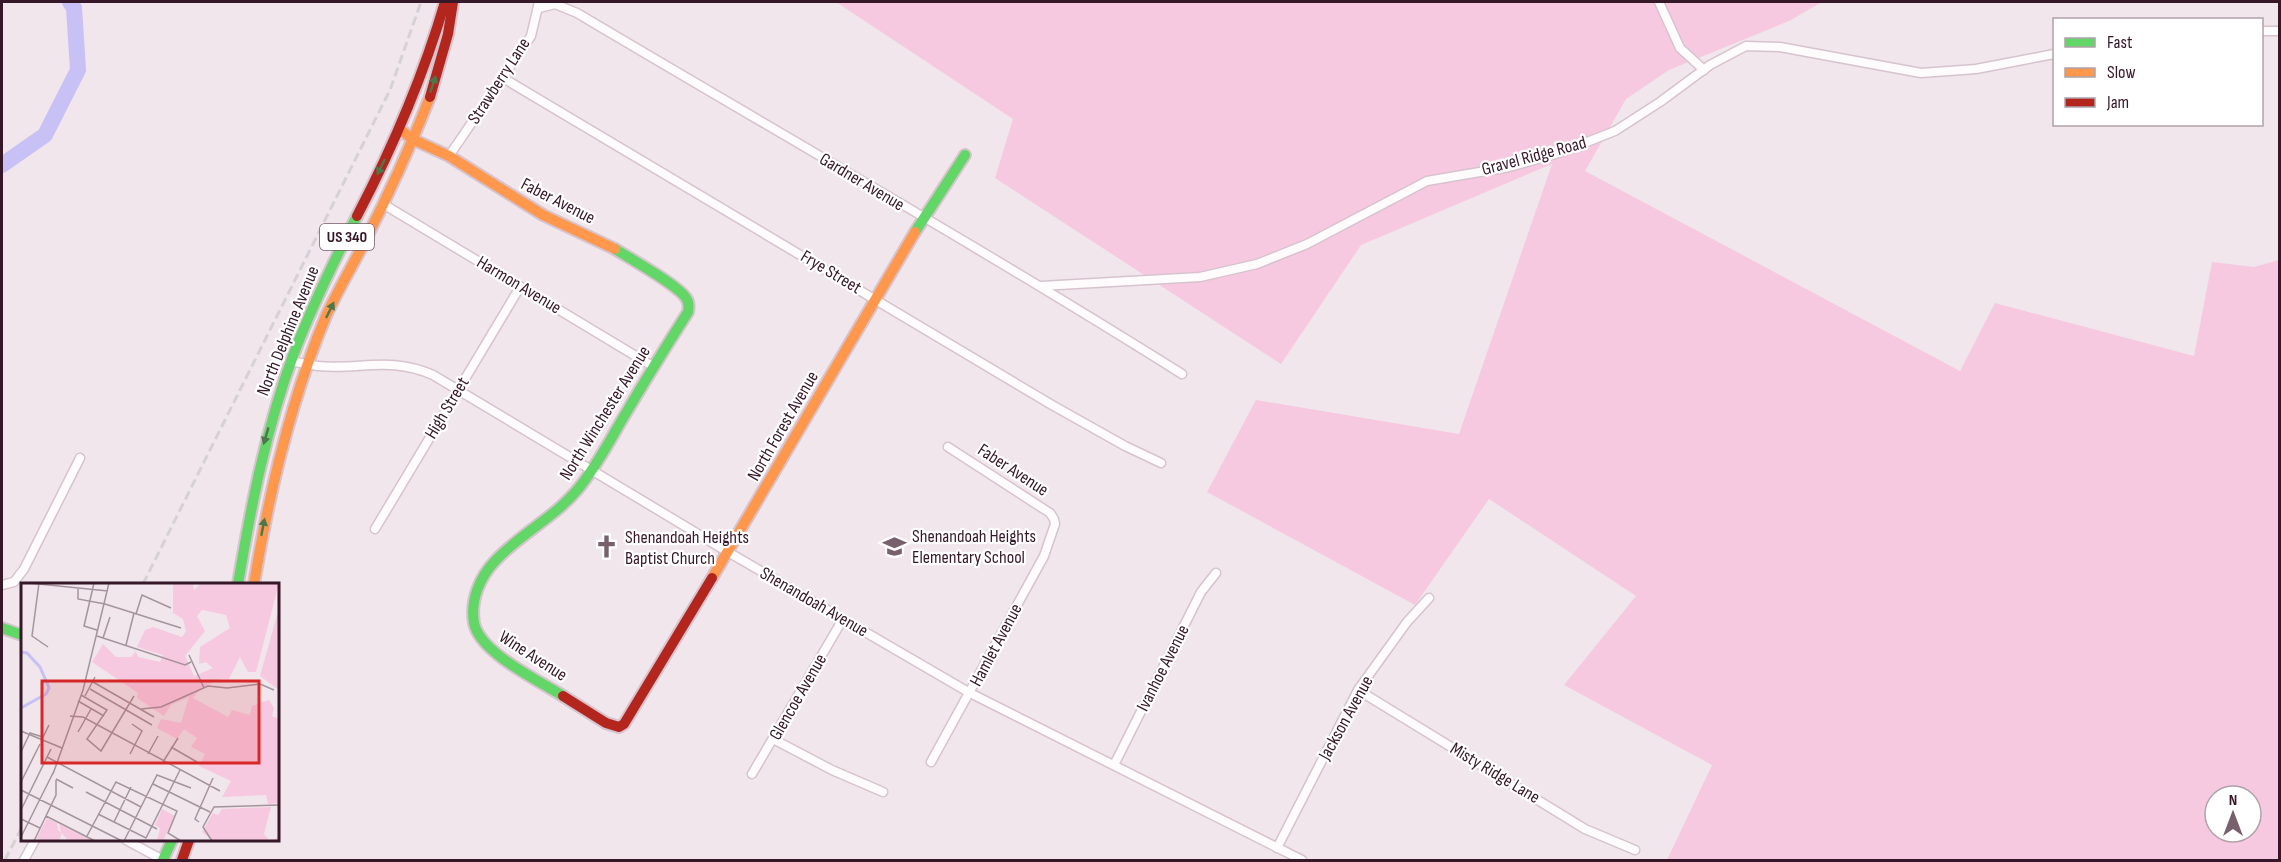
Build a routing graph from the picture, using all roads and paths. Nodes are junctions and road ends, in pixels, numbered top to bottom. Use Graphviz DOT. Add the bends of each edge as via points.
graph roads {
  1 [pos="446,2"];
  2 [pos="453,2"];
  3 [pos="1659,2"];
  4 [pos="539,5"];
  5 [pos="2263,31"];
  6 [pos="2280,31"];
  7 [pos="2053,54"];
  8 [pos="1704,70"];
  9 [pos="503,78"];
  10 [pos="400,129"];
  11 [pos="412,139"];
  12 [pos="965,155"];
  13 [pos="449,156"];
  14 [pos="383,204"];
  15 [pos="923,218"];
  16 [pos="1041,286"];
  17 [pos="520,287"];
  18 [pos="876,299"];
  19 [pos="688,312"];
  20 [pos="291,361"];
  21 [pos="308,364"];
  22 [pos="654,367"];
  23 [pos="1182,374"];
  24 [pos="458,390"];
  25 [pos="948,447"];
  26 [pos="80,458"];
  27 [pos="1161,463"];
  28 [pos="591,470"];
  29 [pos="1055,524"];
  30 [pos="375,529"];
  31 [pos="728,552"];
  32 [pos="487,571"];
  33 [pos="1216,573"];
  34 [pos="238,583"];
  35 [pos="254,583"];
  36 [pos="2,585"];
  37 [pos="1429,598"];
  38 [pos="843,619"];
  39 [pos="2,628"];
  40 [pos="21,635"];
  41 [pos="1358,690"];
  42 [pos="970,693"];
  43 [pos="629,715"];
  44 [pos="773,739"];
  45 [pos="931,762"];
  46 [pos="1114,765"];
  47 [pos="752,774"];
  48 [pos="883,792"];
  49 [pos="34,841"];
  50 [pos="128,841"];
  51 [pos="172,841"];
  52 [pos="189,841"];
  53 [pos="1277,848"];
  54 [pos="1635,850"];
  55 [pos="24,861"];
  56 [pos="163,861"];
  57 [pos="182,861"];
  58 [pos="1302,861"];
  1 -- 10 [label="street, North Delphine Avenue / US 340"];
  11 -- 2 [label="street, North Delphine Avenue / US 340, one-way" via="433,86"];
  3 -- 8 [label="street" via="1680,48"];
  4 -- 9 [label="street, Strawberry Lane" via="531,36"];
  4 -- 15 [label="street, Gardner Avenue" via="555,4 577,13"];
  5 -- 6 [label="street"];
  7 -- 8 [label="street, Gravel Ridge Road" via="1976,69 1922,73 1780,47 1746,46"];
  8 -- 16 [label="street, Gravel Ridge Road" via="1615,131 1519,164 1427,181 1275,258 1226,273 1156,281"];
  9 -- 13 [label="street, Strawberry Lane"];
  9 -- 18 [label="street, Frye Street"];
  10 -- 11 [label="street, Faber Avenue"];
  10 -- 20 [label="street, North Delphine Avenue / US 340, one-way" via="327,277"];
  11 -- 13 [label="street, Faber Avenue"];
  11 -- 14 [label="street, North Delphine Avenue / US 340"];
  12 -- 15 [label="street, North Forest Avenue"];
  13 -- 19 [label="street, Faber Avenue" via="543,215 599,240 647,268 686,297"];
  14 -- 17 [label="street, Harmon Avenue"];
  21 -- 14 [label="street, North Delphine Avenue / US 340, one-way" via="327,315"];
  15 -- 16 [label="street, Gardner Avenue"];
  15 -- 18 [label="street, North Forest Avenue"];
  16 -- 23 [label="street, Gardner Avenue"];
  17 -- 22 [label="street, Harmon Avenue"];
  17 -- 24 [label="street, High Street"];
  18 -- 27 [label="street, Frye Street" via="1104,435"];
  18 -- 31 [label="street, North Forest Avenue"];
  19 -- 22 [label="street, North Winchester Avenue"];
  20 -- 21 [label="street, Shenandoah Avenue"];
  20 -- 34 [label="street, North Delphine Avenue / US 340, one-way" via="263,446"];
  21 -- 24 [label="street, Shenandoah Avenue" via="405,366 434,375"];
  35 -- 21 [label="street, North Delphine Avenue / US 340, one-way" via="270,488"];
  22 -- 28 [label="street, North Winchester Avenue"];
  24 -- 28 [label="street, Shenandoah Avenue"];
  24 -- 30 [label="street, High Street"];
  25 -- 29 [label="street, Faber Avenue" via="1050,513"];
  26 -- 36 [label="street" via="24,569 14,582"];
  28 -- 31 [label="street, Shenandoah Avenue"];
  28 -- 32 [label="street, North Winchester Avenue" via="565,504 501,555"];
  29 -- 42 [label="street, Hamlet Avenue" via="1044,556"];
  31 -- 38 [label="street, Shenandoah Avenue"];
  31 -- 43 [label="street, North Forest Avenue"];
  32 -- 43 [label="street, Wine Avenue" via="476,592 472,616 483,643 606,723 622,726"];
  33 -- 46 [label="street, Ivanhoe Avenue" via="1201,592"];
  37 -- 41 [label="street, Jackson Avenue"];
  38 -- 42 [label="street, Shenandoah Avenue"];
  38 -- 44 [label="street, Glencoe Avenue"];
  39 -- 40 [label="street"];
  41 -- 53 [label="street, Jackson Avenue"];
  41 -- 54 [label="street, Misty Ridge Lane" via="1585,829"];
  42 -- 45 [label="street, Hamlet Avenue"];
  42 -- 46 [label="street, Shenandoah Avenue"];
  44 -- 47 [label="street, Glencoe Avenue"];
  44 -- 48 [label="street"];
  46 -- 53 [label="street, Shenandoah Avenue"];
  49 -- 55 [label="street"];
  50 -- 56 [label="street"];
  51 -- 56 [label="street"];
  52 -- 57 [label="street"];
  53 -- 58 [label="street, Shenandoah Avenue"];
}
